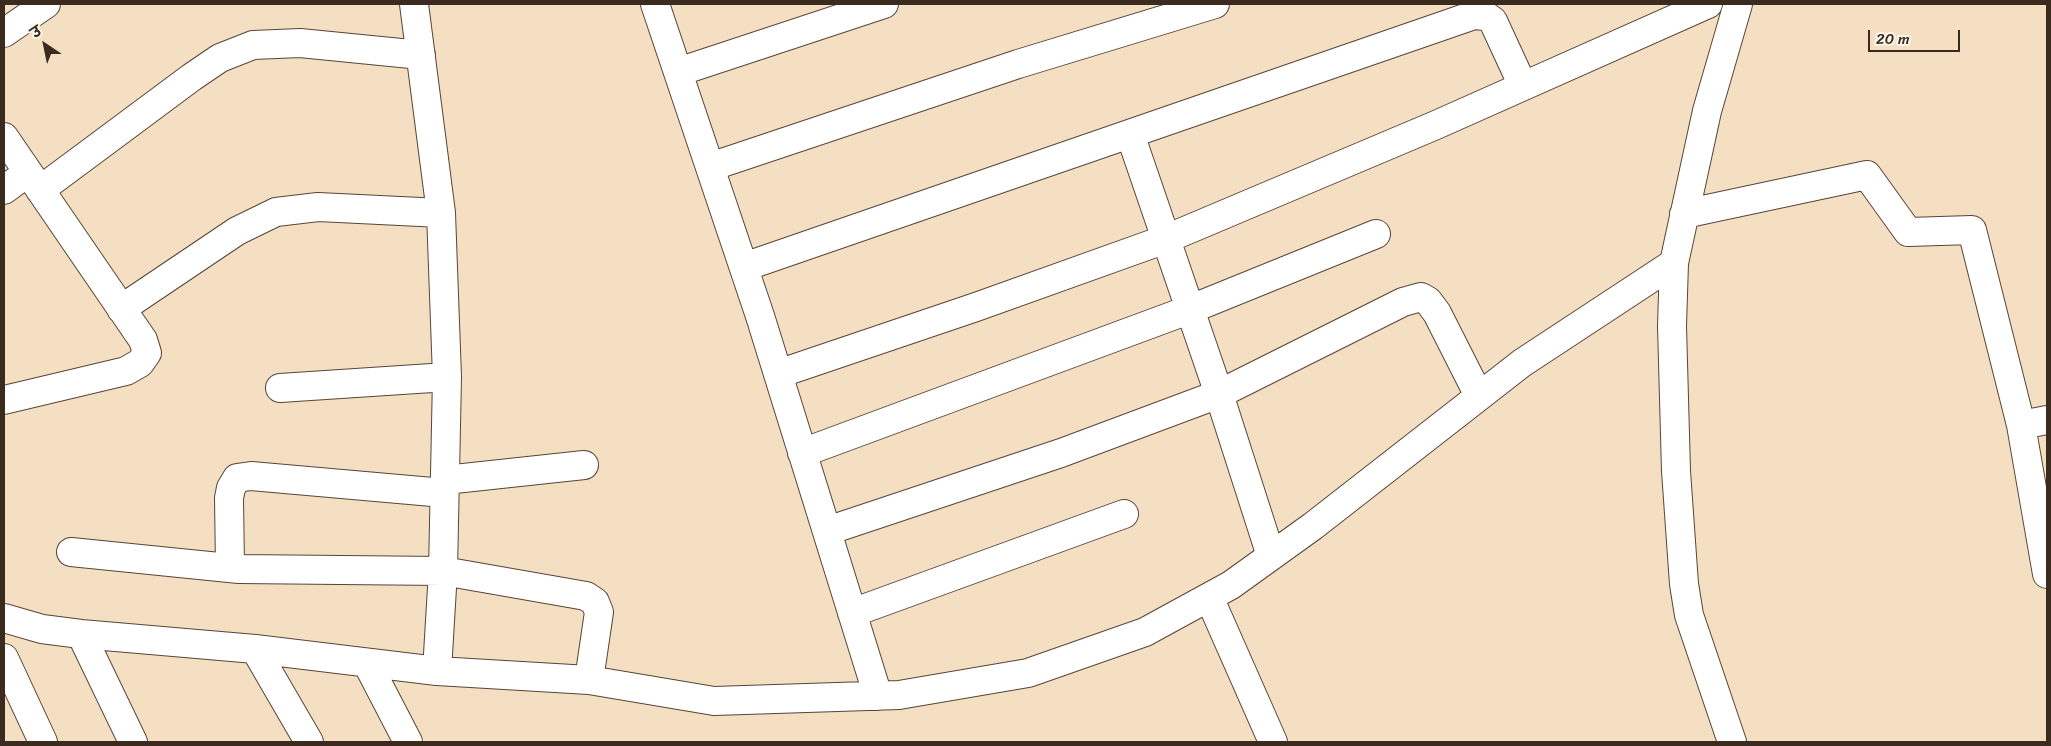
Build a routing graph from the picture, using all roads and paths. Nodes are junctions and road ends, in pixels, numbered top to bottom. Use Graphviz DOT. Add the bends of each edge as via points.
graph roads {
  1 [pos="46,4"];
  2 [pos="414,4"];
  3 [pos="655,4"];
  4 [pos="884,4"];
  5 [pos="1215,4"];
  6 [pos="1708,4"];
  7 [pos="1738,4"];
  8 [pos="4,33"];
  9 [pos="421,54"];
  10 [pos="678,72"];
  11 [pos="1523,86"];
  12 [pos="1130,134"];
  13 [pos="4,137"];
  14 [pos="710,167"];
  15 [pos="33,181"];
  16 [pos="4,190"];
  17 [pos="441,213"];
  18 [pos="1684,214"];
  19 [pos="1376,234"];
  20 [pos="1166,239"];
  21 [pos="1674,262"];
  22 [pos="744,267"];
  23 [pos="121,309"];
  24 [pos="1190,309"];
  25 [pos="778,374"];
  26 [pos="447,377"];
  27 [pos="280,388"];
  28 [pos="1219,394"];
  29 [pos="1479,396"];
  30 [pos="4,400"];
  31 [pos="2047,420"];
  32 [pos="2021,425"];
  33 [pos="802,453"];
  34 [pos="584,465"];
  35 [pos="444,486"];
  36 [pos="1124,514"];
  37 [pos="827,531"];
  38 [pos="71,552"];
  39 [pos="1271,556"];
  40 [pos="230,568"];
  41 [pos="443,571"];
  42 [pos="2047,574"];
  43 [pos="1209,597"];
  44 [pos="852,613"];
  45 [pos="4,618"];
  46 [pos="81,634"];
  47 [pos="255,649"];
  48 [pos="4,658"];
  49 [pos="366,663"];
  50 [pos="437,671"];
  51 [pos="589,680"];
  52 [pos="878,696"];
  53 [pos="43,742"];
  54 [pos="133,742"];
  55 [pos="309,742"];
  56 [pos="408,742"];
  57 [pos="1273,742"];
  58 [pos="1732,742"];
  1 -- 8 [label="street"];
  2 -- 9 [label="street"];
  3 -- 10 [label="street"];
  4 -- 10 [label="street"];
  5 -- 14 [label="street" via="1018,64"];
  6 -- 11 [label="street"];
  7 -- 18 [label="street" via="1707,111"];
  9 -- 15 [label="street" via="300,43 253,45 213,63"];
  9 -- 17 [label="street"];
  10 -- 14 [label="street"];
  11 -- 12 [label="street" via="1493,21 1486,16 1474,15"];
  11 -- 20 [label="street"];
  12 -- 20 [label="street"];
  12 -- 22 [label="street"];
  13 -- 15 [label="street"];
  14 -- 22 [label="street"];
  15 -- 16 [label="street"];
  15 -- 23 [label="street"];
  17 -- 23 [label="street" via="318,208 276,212 238,231"];
  17 -- 26 [label="street"];
  18 -- 21 [label="street"];
  18 -- 32 [label="street" via="1867,175 1908,232 1972,230"];
  19 -- 24 [label="street"];
  20 -- 24 [label="street"];
  20 -- 25 [label="street"];
  21 -- 29 [label="street"];
  21 -- 58 [label="street" via="1672,326 1676,472 1684,584 1689,615"];
  22 -- 25 [label="street"];
  23 -- 30 [label="street" via="143,340 147,353 140,363 126,371"];
  24 -- 28 [label="street"];
  24 -- 33 [label="street"];
  25 -- 33 [label="street"];
  26 -- 27 [label="street"];
  26 -- 35 [label="street"];
  28 -- 29 [label="street" via="1403,302 1421,297 1437,313"];
  28 -- 37 [label="street" via="1052,456"];
  28 -- 39 [label="street"];
  29 -- 39 [label="street"];
  31 -- 32 [label="street"];
  32 -- 42 [label="street"];
  33 -- 37 [label="street"];
  34 -- 35 [label="street"];
  35 -- 40 [label="street" via="251,476 237,478 229,498"];
  35 -- 41 [label="street"];
  36 -- 44 [label="street"];
  37 -- 44 [label="street"];
  38 -- 40 [label="street"];
  39 -- 43 [label="street"];
  40 -- 41 [label="street"];
  41 -- 50 [label="street"];
  41 -- 51 [label="street" via="586,596 595,602 599,612"];
  43 -- 52 [label="street" via="1145,632 1028,673"];
  43 -- 57 [label="street"];
  44 -- 52 [label="street"];
  45 -- 46 [label="street" via="42,629"];
  46 -- 47 [label="street"];
  46 -- 54 [label="street"];
  47 -- 49 [label="street"];
  47 -- 55 [label="street"];
  48 -- 53 [label="street"];
  49 -- 50 [label="street"];
  49 -- 56 [label="street"];
  50 -- 51 [label="street"];
  51 -- 52 [label="street" via="714,701"];
}
